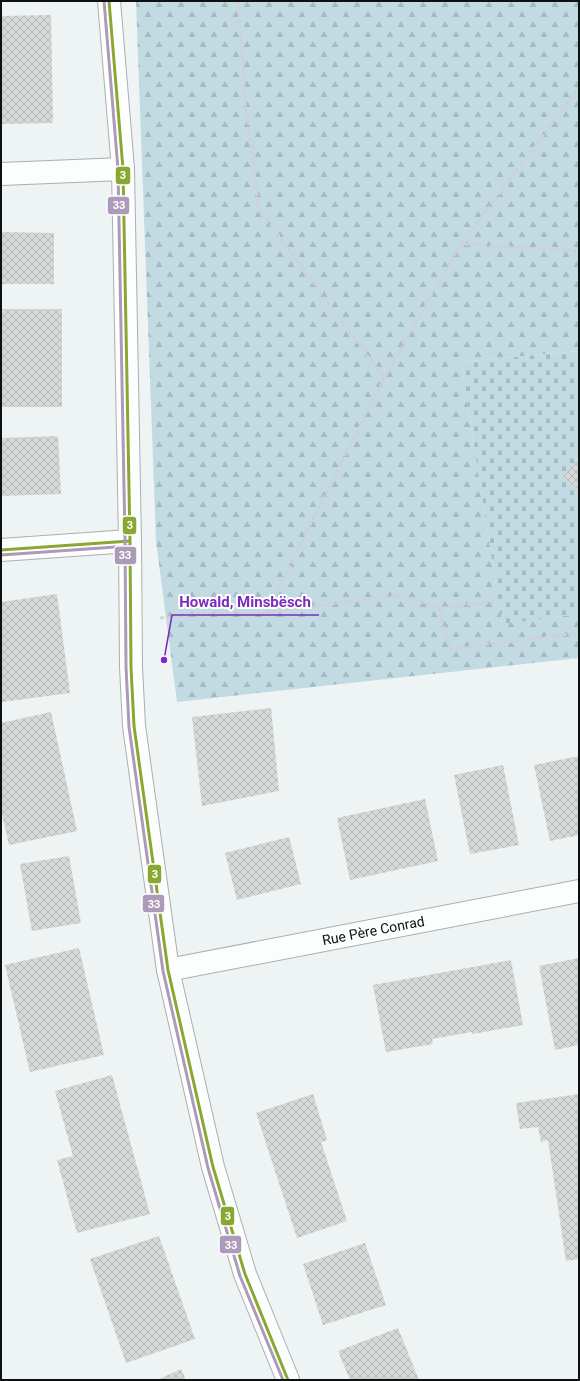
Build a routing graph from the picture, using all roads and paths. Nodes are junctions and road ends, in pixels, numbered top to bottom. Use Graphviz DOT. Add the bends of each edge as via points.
graph roads {
  1 [pos="109,1"];
  2 [pos="238,1"];
  3 [pos="579,88"];
  4 [pos="122,169"];
  5 [pos="1,174"];
  6 [pos="461,244"];
  7 [pos="579,251"];
  8 [pos="384,378"];
  9 [pos="130,541"];
  10 [pos="1,550"];
  11 [pos="499,601"];
  12 [pos="439,608"];
  13 [pos="266,613"];
  14 [pos="132,621"];
  15 [pos="579,633"];
  16 [pos="579,891"];
  17 [pos="168,970"];
  18 [pos="288,1380"];
  1 -- 4 [label="street"];
  2 -- 8 [label="path" via="246,108 259,209"];
  3 -- 6 [label="path"];
  4 -- 5 [label="street"];
  4 -- 9 [label="street"];
  6 -- 7 [label="path"];
  6 -- 8 [label="path"];
  8 -- 13 [label="path"];
  9 -- 10 [label="street"];
  9 -- 14 [label="street"];
  11 -- 12 [label="path"];
  12 -- 13 [label="path" via="399,594"];
  12 -- 15 [label="path" via="450,650"];
  13 -- 14 [label="path" via="197,614"];
  14 -- 17 [label="street" via="134,726"];
  16 -- 17 [label="street, Rue Père Conrad"];
  17 -- 18 [label="street" via="210,1151 245,1274"];
}
